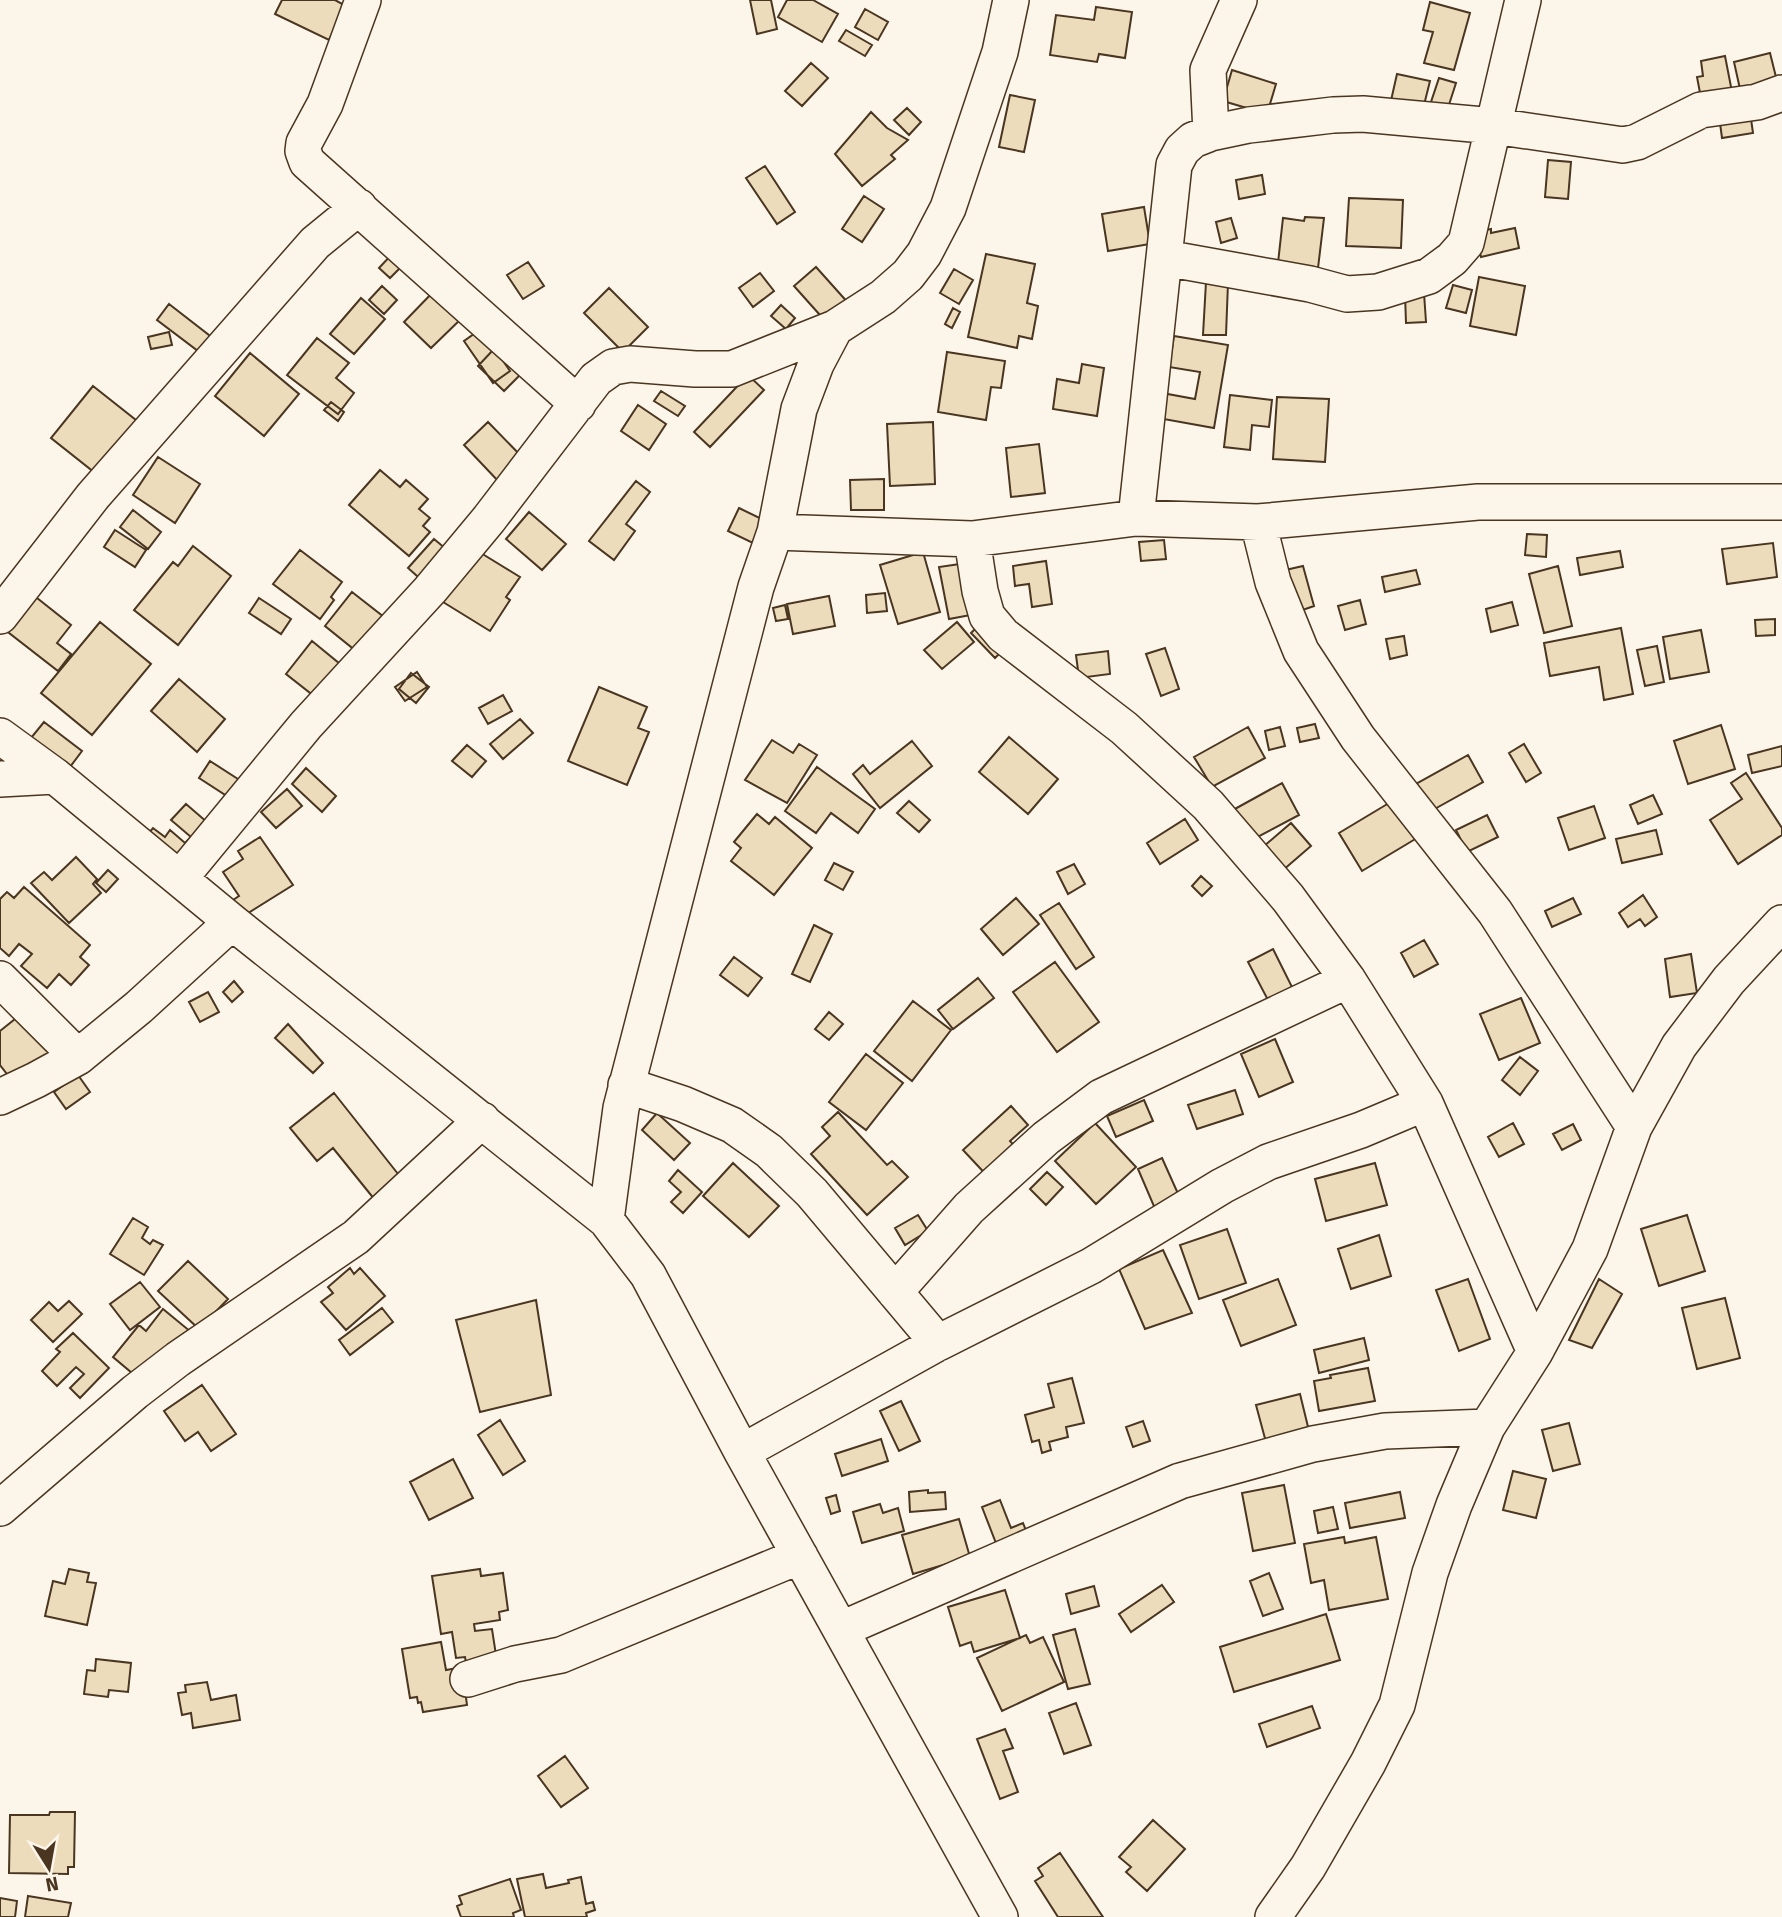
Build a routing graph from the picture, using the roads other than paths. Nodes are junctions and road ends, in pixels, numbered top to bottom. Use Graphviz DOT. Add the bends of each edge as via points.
graph roads {
  1 [pos="363,0"];
  2 [pos="1011,0"];
  3 [pos="1239,0"];
  4 [pos="1523,0"];
  5 [pos="1782,93"];
  6 [pos="1494,126"];
  7 [pos="1211,133"];
  8 [pos="359,207"];
  9 [pos="1165,258"];
  10 [pos="835,328"];
  11 [pos="578,404"];
  12 [pos="1782,502"];
  13 [pos="1136,517"];
  14 [pos="1258,522"];
  15 [pos="775,532"];
  16 [pos="972,539"];
  17 [pos="0,615"];
  18 [pos="0,736"];
  19 [pos="55,776"];
  20 [pos="0,779"];
  21 [pos="180,878"];
  22 [pos="232,922"];
  23 [pos="1782,923"];
  24 [pos="0,979"];
  25 [pos="1348,980"];
  26 [pos="78,1057"];
  27 [pos="626,1085"];
  28 [pos="0,1097"];
  29 [pos="1425,1103"];
  30 [pos="482,1120"];
  31 [pos="1634,1127"];
  32 [pos="606,1220"];
  33 [pos="895,1292"];
  34 [pos="938,1343"];
  35 [pos="1535,1352"];
  36 [pos="1487,1427"];
  37 [pos="742,1452"];
  38 [pos="0,1508"];
  39 [pos="800,1556"];
  40 [pos="842,1629"];
  41 [pos="468,1679"];
  42 [pos="1000,1917"];
  43 [pos="1273,1917"];
  1 -- 8 [label="street" via="303,151 307,162"];
  2 -- 10 [label="street" via="1000,51 948,208 924,254 883,297"];
  3 -- 7 [label="street" via="1208,71"];
  4 -- 6 [label="street"];
  5 -- 6 [label="street" via="1757,102 1700,110 1623,145"];
  6 -- 7 [label="street" via="1363,114"];
  6 -- 9 [label="street" via="1466,243 1429,276 1378,292 1347,294"];
  7 -- 9 [label="street" via="1193,140 1174,165"];
  8 -- 11 [label="street"];
  8 -- 17 [label="street" via="315,243 93,496"];
  9 -- 13 [label="street"];
  10 -- 11 [label="street" via="732,369 613,367 596,379"];
  10 -- 15 [label="street" via="799,410"];
  11 -- 21 [label="street" via="430,590 306,725"];
  12 -- 14 [label="street" via="1478,502"];
  13 -- 14 [label="street"];
  13 -- 16 [label="street"];
  14 -- 31 [label="street" via="1273,582 1301,651 1358,738 1495,912"];
  15 -- 16 [label="street"];
  15 -- 27 [label="street" via="756,587"];
  16 -- 25 [label="street" via="987,616 1003,635 1124,728 1208,806 1288,898"];
  18 -- 19 [label="street"];
  19 -- 20 [label="street"];
  19 -- 21 [label="street"];
  21 -- 22 [label="street"];
  22 -- 26 [label="street"];
  22 -- 30 [label="street"];
  23 -- 31 [label="street" via="1729,980 1679,1046"];
  24 -- 26 [label="street"];
  25 -- 29 [label="street"];
  25 -- 33 [label="street" via="1101,1097 1046,1138 969,1208"];
  26 -- 28 [label="street"];
  27 -- 32 [label="street"];
  27 -- 33 [label="street" via="732,1125 769,1151 812,1193"];
  29 -- 34 [label="street" via="1268,1162 1091,1266"];
  29 -- 35 [label="street"];
  30 -- 32 [label="street"];
  30 -- 38 [label="street" via="356,1237 177,1359"];
  31 -- 35 [label="street" via="1590,1249"];
  32 -- 37 [label="street" via="648,1275"];
  33 -- 34 [label="street"];
  34 -- 37 [label="street"];
  35 -- 36 [label="street"];
  36 -- 40 [label="street" via="1385,1430 1205,1474"];
  36 -- 43 [label="street" via="1430,1573 1397,1705 1308,1867"];
  37 -- 39 [label="street"];
  39 -- 40 [label="street"];
  39 -- 41 [label="street" via="561,1655"];
  40 -- 42 [label="street"];
}
